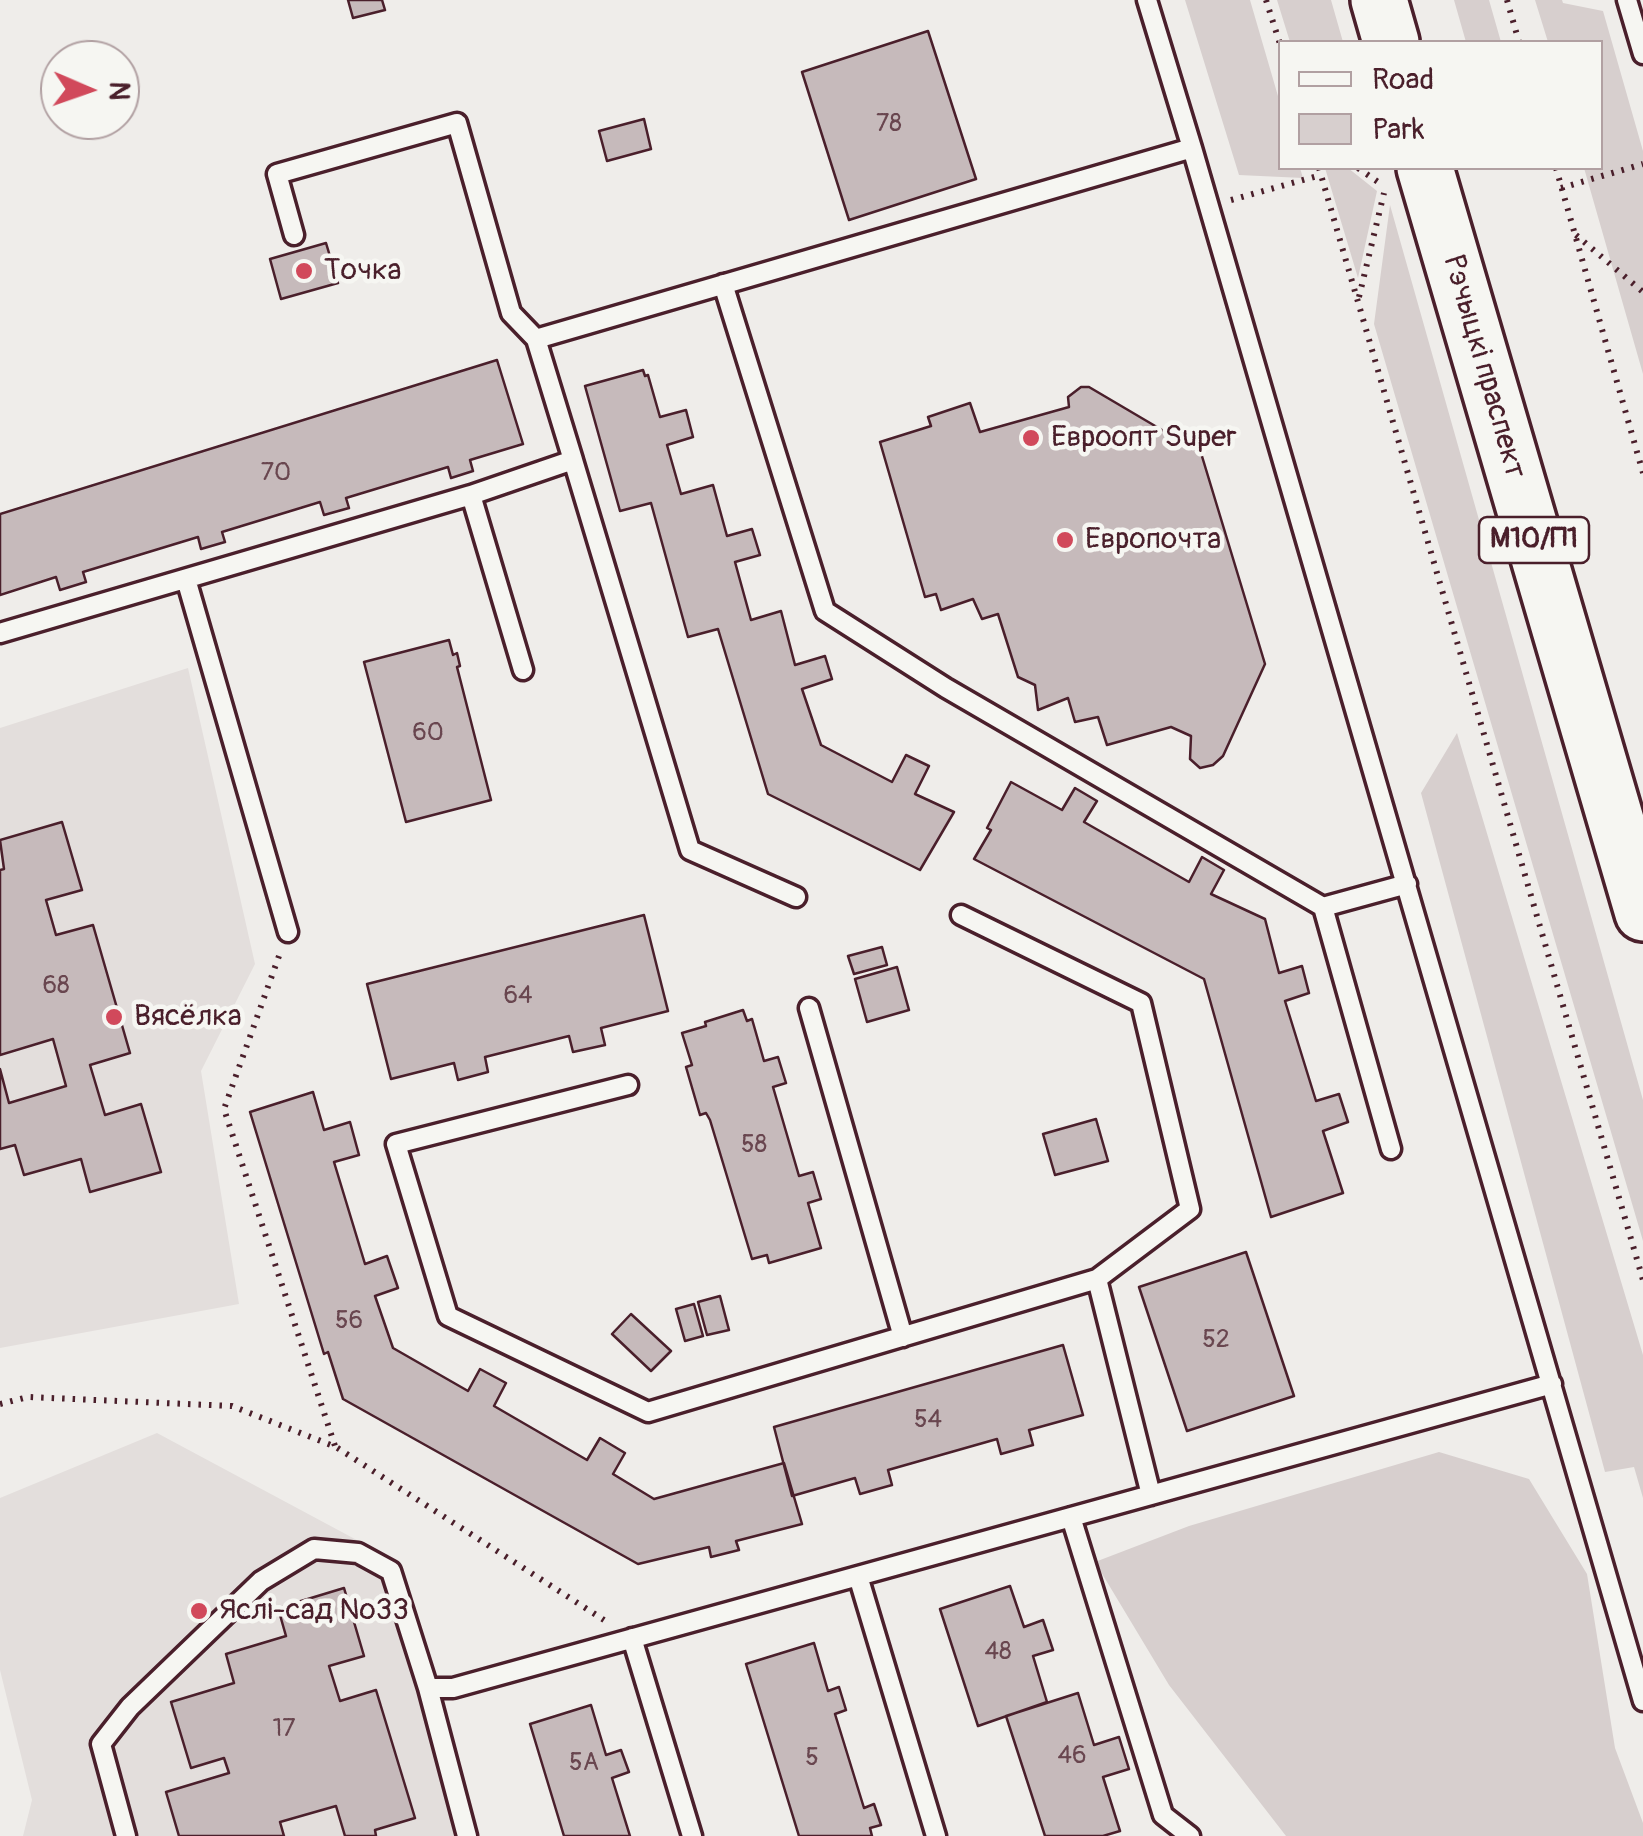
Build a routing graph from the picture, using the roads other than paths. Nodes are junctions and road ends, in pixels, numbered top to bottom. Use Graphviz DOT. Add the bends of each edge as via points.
graph roads {
  1 [pos="1148,0"];
  2 [pos="1379,0"];
  3 [pos="1627,0"];
  4 [pos="1390,40"];
  5 [pos="1643,54"];
  6 [pos="1192,148"];
  7 [pos="1405,177"];
  8 [pos="294,234"];
  9 [pos="723,284"];
  10 [pos="536,338"];
  11 [pos="574,460"];
  12 [pos="471,495"];
  13 [pos="186,579"];
  14 [pos="0,633"];
  15 [pos="523,670"];
  16 [pos="1407,884"];
  17 [pos="796,897"];
  18 [pos="1323,908"];
  19 [pos="1643,913"];
  20 [pos="961,915"];
  21 [pos="288,932"];
  22 [pos="809,1008"];
  23 [pos="628,1085"];
  24 [pos="1391,1149"];
  25 [pos="1097,1279"];
  26 [pos="903,1337"];
  27 [pos="1552,1384"];
  28 [pos="1151,1495"];
  29 [pos="1071,1517"];
  30 [pos="858,1576"];
  31 [pos="632,1638"];
  32 [pos="428,1688"];
  33 [pos="1643,1701"];
  34 [pos="126,1836"];
  35 [pos="467,1836"];
  36 [pos="692,1836"];
  37 [pos="936,1836"];
  38 [pos="1190,1836"];
  1 -- 6 [label="lane"];
  2 -- 4 [label="main road"];
  3 -- 5 [label="lane"];
  6 -- 9 [label="lane"];
  6 -- 16 [label="lane"];
  7 -- 19 [label="main road, Рэчыцкі праспект / М10/П1"];
  8 -- 10 [label="lane" via="277,174 457,123 511,313"];
  9 -- 10 [label="lane"];
  9 -- 18 [label="lane" via="825,612"];
  10 -- 11 [label="lane"];
  11 -- 12 [label="lane"];
  11 -- 17 [label="lane" via="690,850"];
  12 -- 13 [label="lane"];
  12 -- 15 [label="lane"];
  13 -- 14 [label="lane"];
  13 -- 21 [label="lane"];
  16 -- 18 [label="lane"];
  16 -- 27 [label="lane"];
  18 -- 24 [label="lane"];
  20 -- 25 [label="lane" via="1141,1003 1190,1209"];
  22 -- 26 [label="lane"];
  23 -- 26 [label="lane" via="396,1144 448,1316 648,1412"];
  25 -- 26 [label="lane"];
  25 -- 28 [label="lane"];
  27 -- 28 [label="lane"];
  27 -- 33 [label="lane"];
  28 -- 29 [label="lane"];
  29 -- 30 [label="lane"];
  29 -- 38 [label="lane" via="1162,1815"];
  30 -- 31 [label="lane"];
  30 -- 37 [label="lane"];
  31 -- 32 [label="lane" via="453,1688"];
  31 -- 36 [label="lane"];
  32 -- 34 [label="lane" via="391,1571 358,1553 314,1549 261,1581 130,1707 101,1744"];
  32 -- 35 [label="lane"];
}
